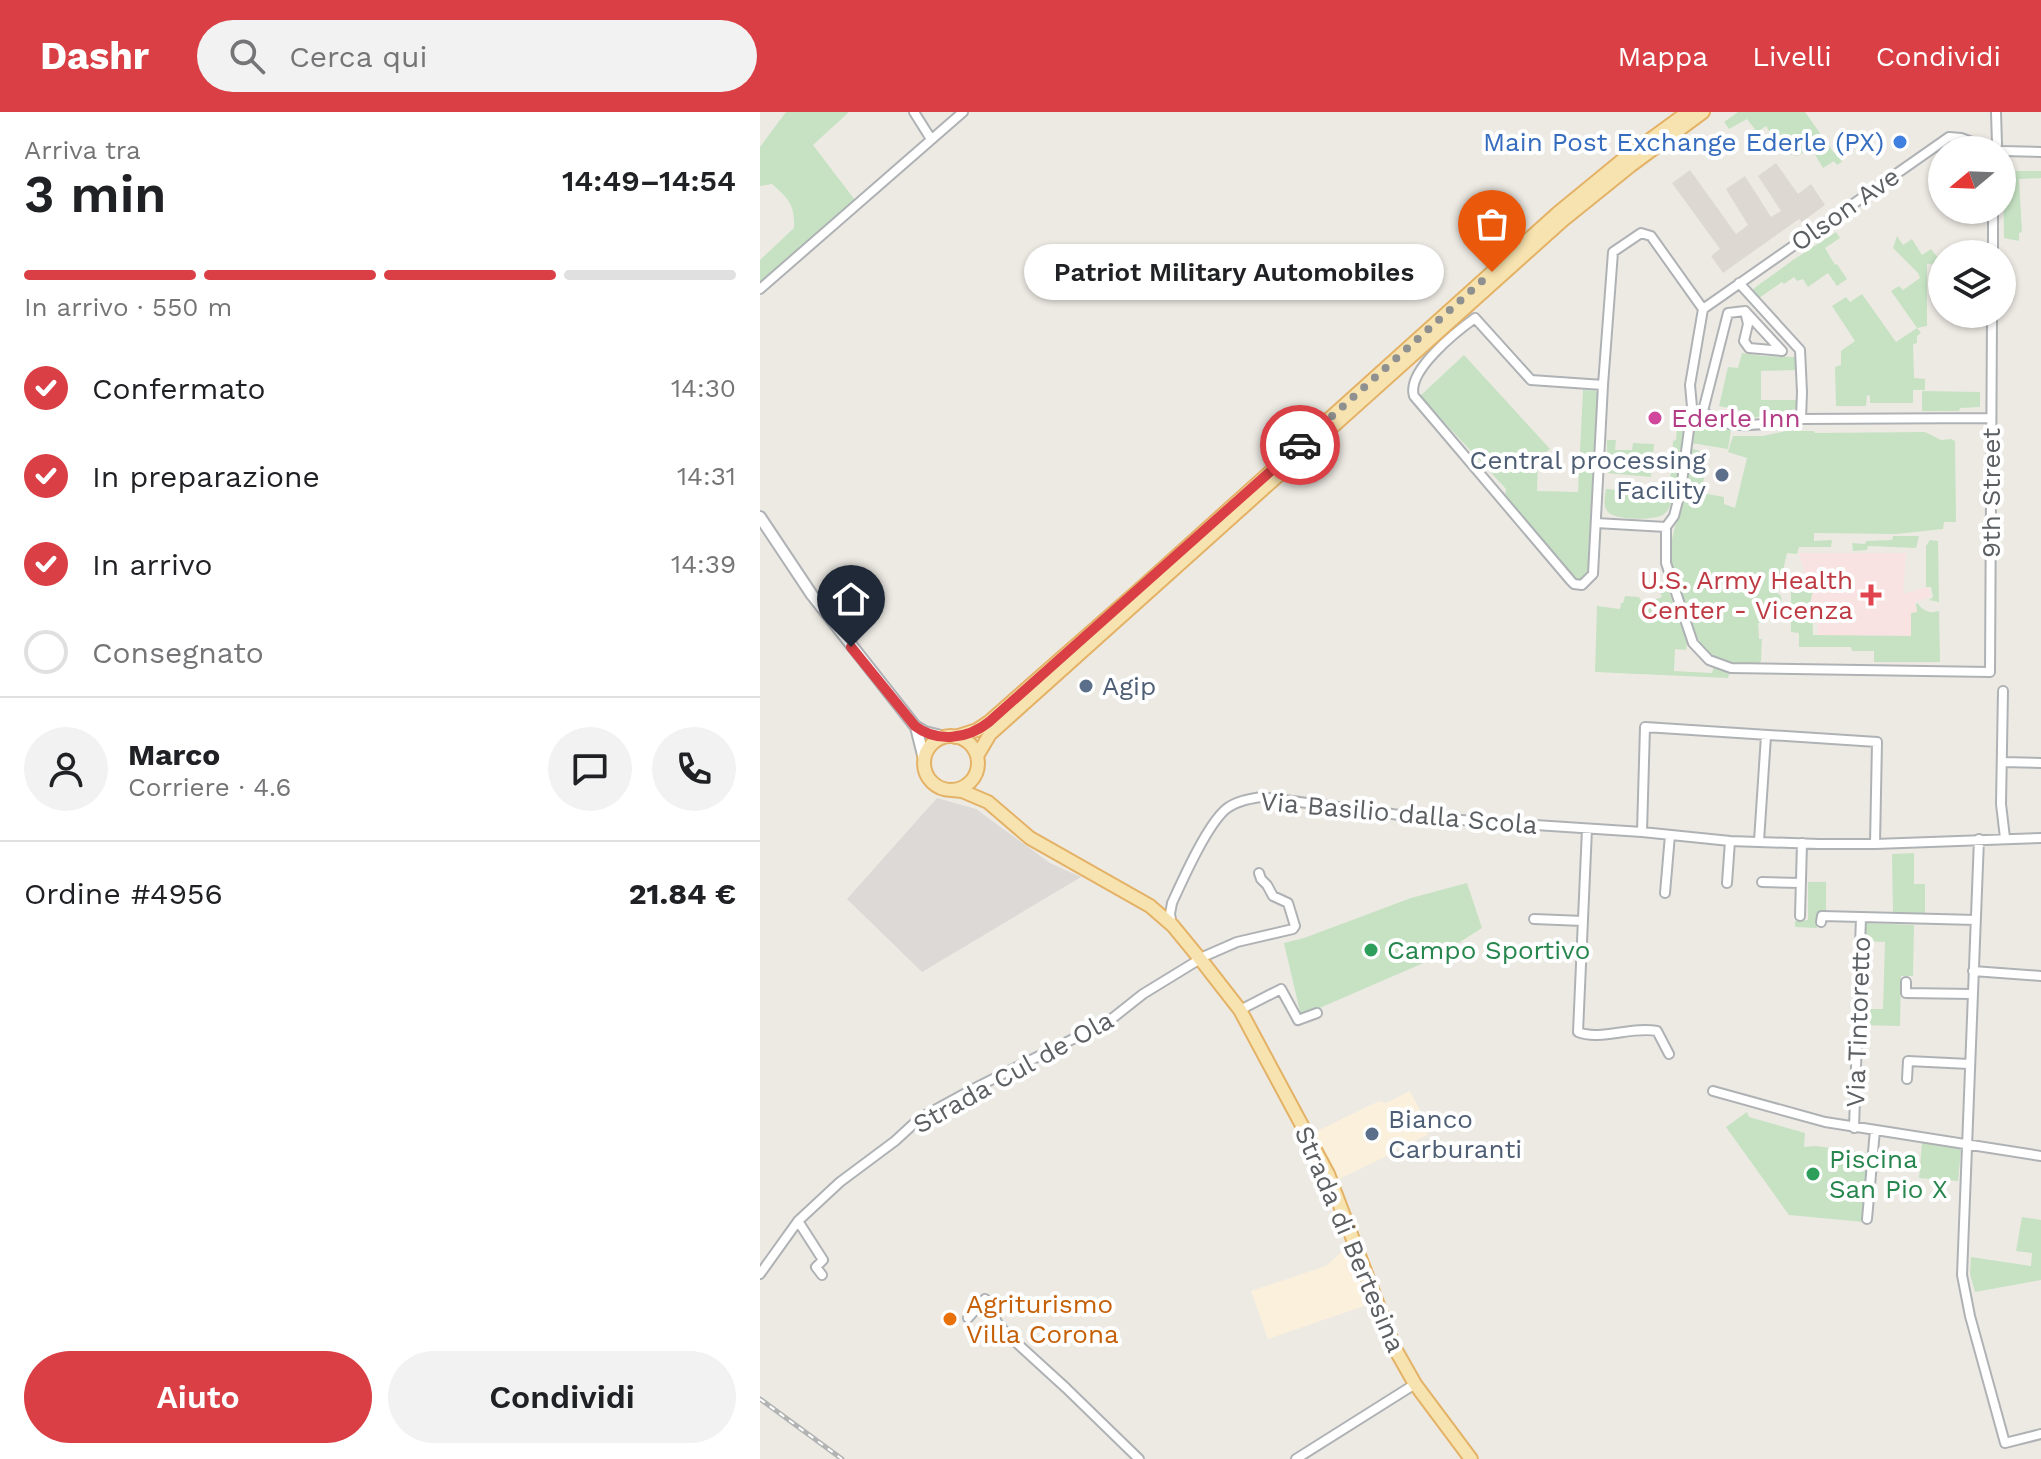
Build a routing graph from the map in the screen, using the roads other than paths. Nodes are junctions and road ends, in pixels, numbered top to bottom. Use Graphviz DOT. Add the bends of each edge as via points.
graph roads {
  1 [pos="914,112"];
  2 [pos="963,112"];
  3 [pos="1688,112"];
  4 [pos="1703,112"];
  5 [pos="1996,112"];
  6 [pos="1997,136"];
  7 [pos="931,139"];
  8 [pos="2016,151"];
  9 [pos="1928,152"];
  10 [pos="2041,152"];
  11 [pos="1739,283"];
  12 [pos="760,289"];
  13 [pos="1703,309"];
  14 [pos="1745,311"];
  15 [pos="1992,328"];
  16 [pos="1603,385"];
  17 [pos="1692,407"];
  18 [pos="1703,411"];
  19 [pos="1990,418"];
  20 [pos="1801,419"];
  21 [pos="760,517"];
  22 [pos="1596,523"];
  23 [pos="1666,527"];
  24 [pos="2003,691"];
  25 [pos="915,726"];
  26 [pos="1766,736"];
  27 [pos="950,737"];
  28 [pos="924,759"];
  29 [pos="2002,762"];
  30 [pos="977,763"];
  31 [pos="2041,763"];
  32 [pos="952,790"];
  33 [pos="988,802"];
  34 [pos="1587,829"];
  35 [pos="1642,832"];
  36 [pos="1670,835"];
  37 [pos="2005,838"];
  38 [pos="2041,838"];
  39 [pos="1979,839"];
  40 [pos="1730,841"];
  41 [pos="1759,841"];
  42 [pos="1802,843"];
  43 [pos="1875,844"];
  44 [pos="1259,873"];
  45 [pos="1762,882"];
  46 [pos="1727,883"];
  47 [pos="1801,883"];
  48 [pos="1665,893"];
  49 [pos="1172,903"];
  50 [pos="1161,915"];
  51 [pos="1800,916"];
  52 [pos="1861,917"];
  53 [pos="1534,919"];
  54 [pos="1976,920"];
  55 [pos="1583,921"];
  56 [pos="1821,922"];
  57 [pos="1198,960"];
  58 [pos="1973,971"];
  59 [pos="2041,976"];
  60 [pos="1906,982"];
  61 [pos="1972,994"];
  62 [pos="1240,1010"];
  63 [pos="1317,1013"];
  64 [pos="1669,1054"];
  65 [pos="1969,1064"];
  66 [pos="1907,1079"];
  67 [pos="1713,1091"];
  68 [pos="1854,1128"];
  69 [pos="1875,1130"];
  70 [pos="1967,1144"];
  71 [pos="2041,1156"];
  72 [pos="1867,1219"];
  73 [pos="798,1221"];
  74 [pos="763,1262"];
  75 [pos="760,1274"];
  76 [pos="822,1275"];
  77 [pos="968,1318"];
  78 [pos="1415,1384"];
  79 [pos="2041,1434"];
  80 [pos="1139,1459"];
  81 [pos="1296,1459"];
  82 [pos="1471,1459"];
  1 -- 7 [label="street"];
  2 -- 7 [label="street"];
  3 -- 27 [label="main road" via="1558,213 989,722"];
  4 -- 30 [label="main road" via="1563,220 990,734"];
  5 -- 6 [label="street"];
  7 -- 12 [label="street"];
  8 -- 10 [label="street"];
  9 -- 11 [label="street, Olson Ave"];
  11 -- 13 [label="street, Olson Ave"];
  11 -- 20 [label="street" via="1800,350"];
  13 -- 16 [label="street" via="1651,236 1641,233 1613,252"];
  13 -- 17 [label="street" via="1690,385"];
  14 -- 14 [label="street" via="1744,341 1749,348 1782,351"];
  14 -- 18 [label="street" via="1728,313"];
  15 -- 19 [label="street, 9th Street"];
  16 -- 22 [label="street"];
  16 -- 22 [label="street" via="1531,380 1475,318 1423,367 1412,389 1574,584 1582,585 1593,574"];
  17 -- 18 [label="street"];
  17 -- 23 [label="street" via="1681,489"];
  18 -- 20 [label="street" via="1737,425"];
  19 -- 20 [label="street"];
  19 -- 23 [label="street, 9th Street" via="1990,672 1731,668 1709,660 1693,643 1666,563"];
  21 -- 25 [label="street, Strada di Bertesina" via="812,595"];
  22 -- 23 [label="street"];
  24 -- 29 [label="street"];
  25 -- 27 [label="street"];
  25 -- 28 [label="street, Strada di Bertesina"];
  26 -- 35 [label="street" via="1645,727"];
  26 -- 41 [label="street"];
  26 -- 43 [label="street" via="1877,742"];
  27 -- 28 [label="main road" via="934,743"];
  27 -- 30 [label="main road" via="966,741"];
  28 -- 32 [label="main road, Strada di Bertesina" via="933,783"];
  29 -- 31 [label="street"];
  29 -- 37 [label="street"];
  30 -- 32 [label="main road" via="974,778"];
  30 -- 33 [label="main road"];
  32 -- 33 [label="main road, Strada di Bertesina"];
  33 -- 50 [label="main road, Strada di Bertesina" via="1030,838"];
  34 -- 35 [label="street, Via Basilio dalla Scola"];
  34 -- 49 [label="street, Via Basilio dalla Scola" via="1415,817 1261,797 1242,800 1215,822"];
  34 -- 55 [label="street"];
  35 -- 36 [label="street, Via Basilio dalla Scola"];
  36 -- 40 [label="street, Via Basilio dalla Scola"];
  36 -- 48 [label="street"];
  37 -- 38 [label="street, Via Basilio dalla Scola"];
  37 -- 39 [label="street, Via Basilio dalla Scola"];
  39 -- 43 [label="street, Via Basilio dalla Scola"];
  39 -- 54 [label="street"];
  40 -- 41 [label="street, Via Basilio dalla Scola"];
  40 -- 46 [label="street"];
  41 -- 42 [label="street, Via Basilio dalla Scola"];
  42 -- 43 [label="street, Via Basilio dalla Scola"];
  42 -- 47 [label="street"];
  44 -- 57 [label="street" via="1273,896 1288,903 1293,929 1237,942"];
  45 -- 47 [label="street"];
  47 -- 51 [label="street"];
  49 -- 50 [label="street, Via Basilio dalla Scola"];
  49 -- 50 [label="street"];
  50 -- 57 [label="main road, Strada di Bertesina"];
  50 -- 57 [label="main road, Strada di Bertesina"];
  52 -- 54 [label="street, Via Tintoretto"];
  52 -- 56 [label="street, Via Tintoretto" via="1822,916"];
  52 -- 68 [label="street, Via Tintoretto"];
  53 -- 55 [label="street"];
  54 -- 58 [label="street"];
  55 -- 64 [label="street" via="1578,1032 1657,1031"];
  57 -- 62 [label="main road, Strada di Bertesina"];
  57 -- 73 [label="street, Strada Cul de Ola" via="1109,1021 920,1118"];
  58 -- 59 [label="street"];
  58 -- 61 [label="street"];
  60 -- 61 [label="street" via="1906,993"];
  61 -- 65 [label="street"];
  62 -- 63 [label="street" via="1281,989 1298,1020"];
  62 -- 78 [label="main road, Strada di Bertesina" via="1328,1174 1394,1347"];
  65 -- 66 [label="street" via="1908,1061"];
  65 -- 70 [label="street"];
  67 -- 68 [label="street"];
  68 -- 69 [label="street"];
  69 -- 70 [label="street"];
  69 -- 72 [label="street"];
  70 -- 71 [label="street"];
  70 -- 79 [label="street" via="1962,1275 1970,1316 2005,1443"];
  73 -- 74 [label="street, Strada Cul de Ola"];
  73 -- 76 [label="street" via="823,1260 816,1267"];
  74 -- 75 [label="street, Strada Cul de Ola"];
  77 -- 80 [label="street" via="985,1299 1008,1335"];
  78 -- 81 [label="street, Strada di Bertesina"];
  78 -- 82 [label="main road, Strada di Bertesina"];
}
